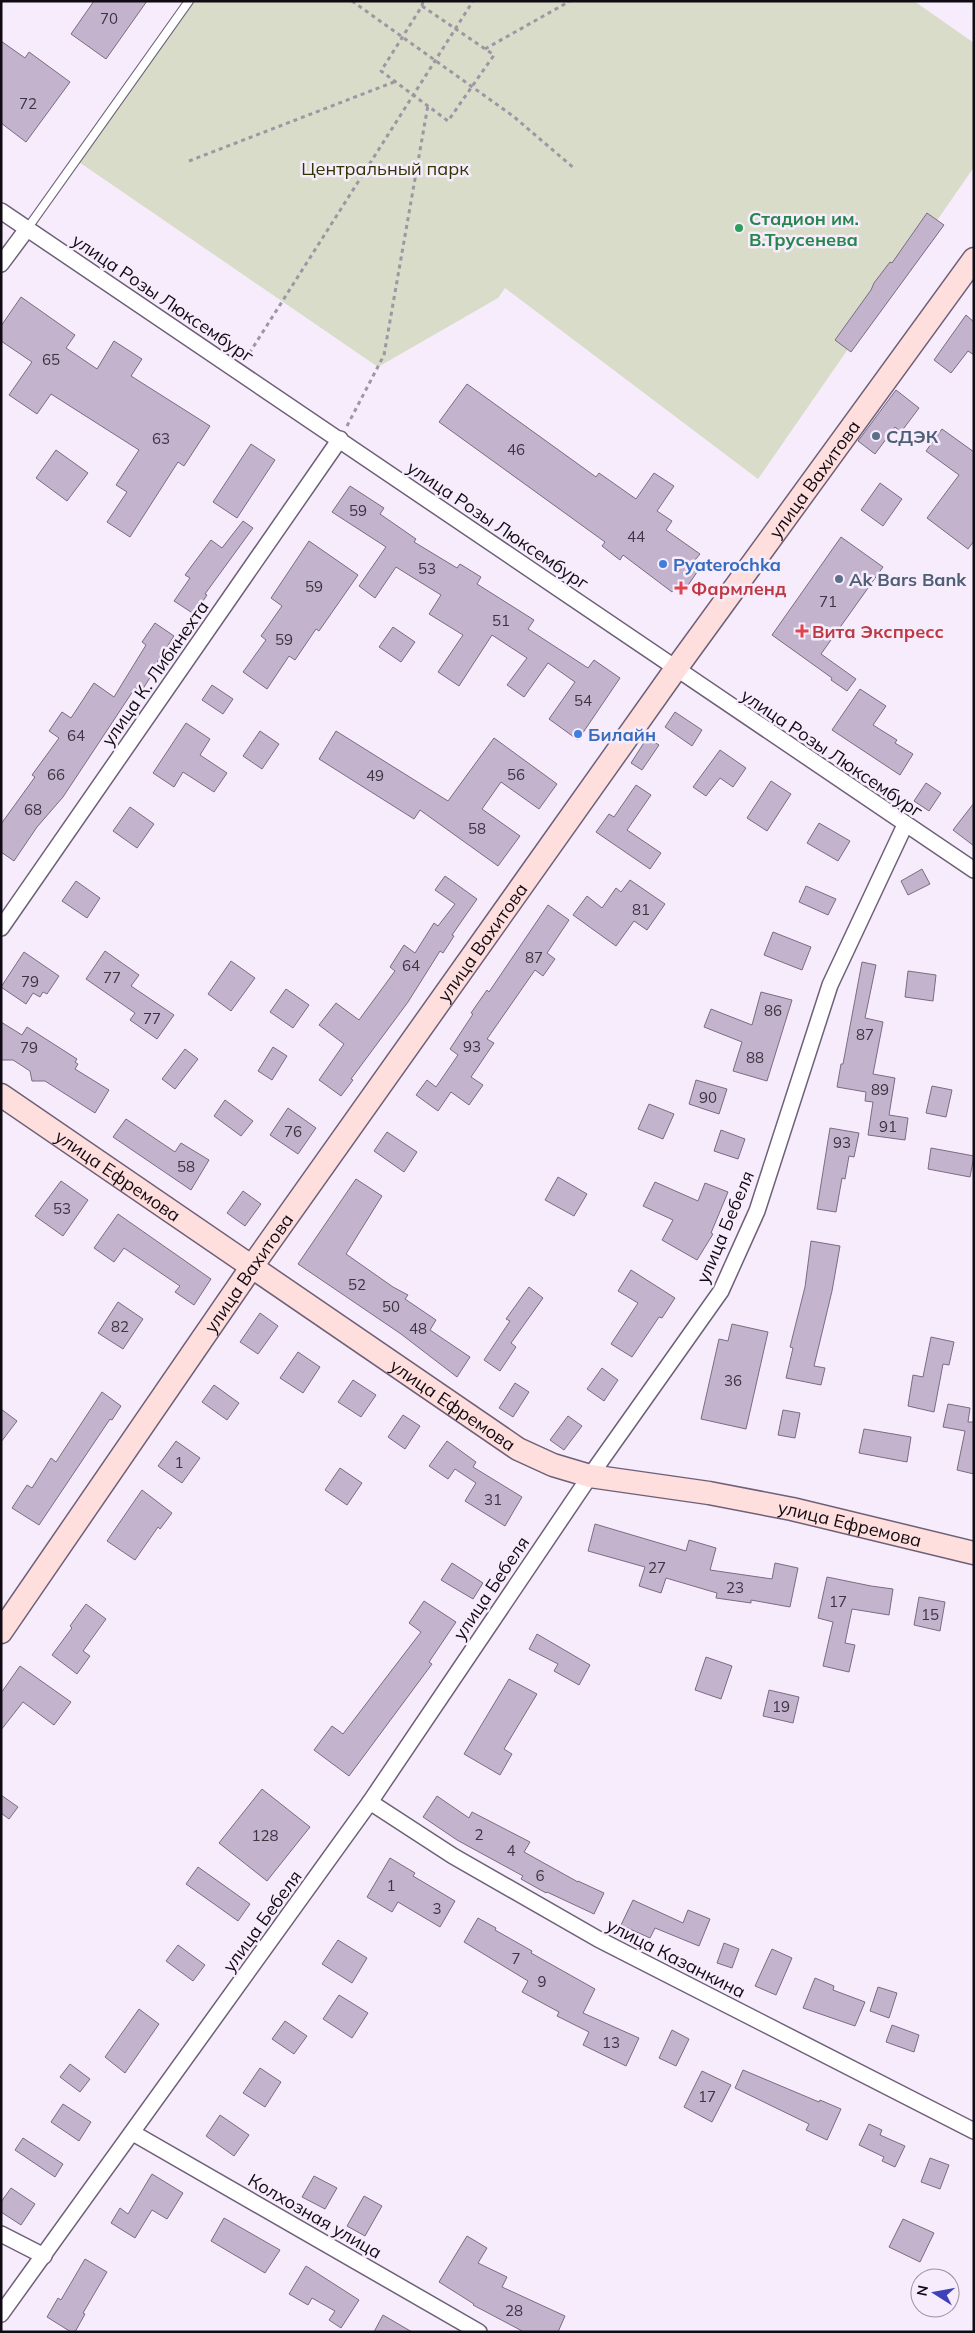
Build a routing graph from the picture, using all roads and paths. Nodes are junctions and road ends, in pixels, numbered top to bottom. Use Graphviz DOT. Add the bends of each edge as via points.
graph roads {
  1 [pos="189,1"];
  2 [pos="352,1"];
  3 [pos="474,1"];
  4 [pos="570,1"];
  5 [pos="423,4"];
  6 [pos="456,28"];
  7 [pos="401,37"];
  8 [pos="485,49"];
  9 [pos="435,62"];
  10 [pos="395,81"];
  11 [pos="471,87"];
  12 [pos="413,95"];
  13 [pos="428,105"];
  14 [pos="189,161"];
  15 [pos="575,169"];
  16 [pos="1,211"];
  17 [pos="27,229"];
  18 [pos="974,259"];
  19 [pos="1,264"];
  20 [pos="238,371"];
  21 [pos="340,439"];
  22 [pos="675,670"];
  23 [pos="905,825"];
  24 [pos="974,870"];
  25 [pos="1,928"];
  26 [pos="1,1095"];
  27 [pos="253,1265"];
  28 [pos="590,1476"];
  29 [pos="974,1553"];
  30 [pos="1,1632"];
  31 [pos="370,1802"];
  32 [pos="974,2131"];
  33 [pos="133,2133"];
  34 [pos="1,2234"];
  35 [pos="44,2256"];
  36 [pos="1,2314"];
  37 [pos="479,2332"];
  1 -- 17 [label="lane"];
  2 -- 7 [label="path"];
  3 -- 6 [label="path"];
  4 -- 8 [label="path"];
  5 -- 6 [label="path"];
  5 -- 7 [label="path"];
  6 -- 8 [label="path"];
  6 -- 9 [label="path"];
  7 -- 9 [label="path"];
  7 -- 10 [label="path" via="381,71"];
  8 -- 11 [label="path" via="494,55"];
  9 -- 11 [label="path"];
  9 -- 12 [label="path"];
  10 -- 12 [label="path"];
  10 -- 14 [label="path"];
  11 -- 13 [label="path" via="448,121"];
  11 -- 15 [label="path" via="513,116"];
  12 -- 13 [label="path"];
  12 -- 20 [label="path"];
  13 -- 21 [label="path" via="384,355"];
  16 -- 17 [label="street, улица Розы Люксембург"];
  17 -- 19 [label="street"];
  17 -- 20 [label="street, улица Розы Люксембург"];
  18 -- 22 [label="main road, улица Вахитова"];
  20 -- 21 [label="street, улица Розы Люксембург"];
  21 -- 22 [label="street, улица Розы Люксембург"];
  21 -- 25 [label="street, улица К. Либкнехта"];
  22 -- 23 [label="street, улица Розы Люксембург"];
  22 -- 27 [label="main road, улица Вахитова"];
  23 -- 24 [label="street, улица Розы Люксембург"];
  23 -- 28 [label="street, улица Бебеля" via="830,985 757,1212 721,1291"];
  26 -- 27 [label="main road, улица Ефремова"];
  27 -- 28 [label="main road, улица Ефремова" via="518,1449 553,1465"];
  27 -- 30 [label="main road, улица Вахитова"];
  28 -- 29 [label="main road, улица Ефремова" via="746,1500"];
  28 -- 31 [label="street, улица Бебеля"];
  31 -- 32 [label="street, улица Казанкина" via="453,1856 598,1939"];
  31 -- 33 [label="street, улица Бебеля"];
  33 -- 35 [label="street, улица Бебеля"];
  33 -- 37 [label="street, Колхозная улица"];
  34 -- 35 [label="street"];
  35 -- 36 [label="street, улица Бебеля"];
}
